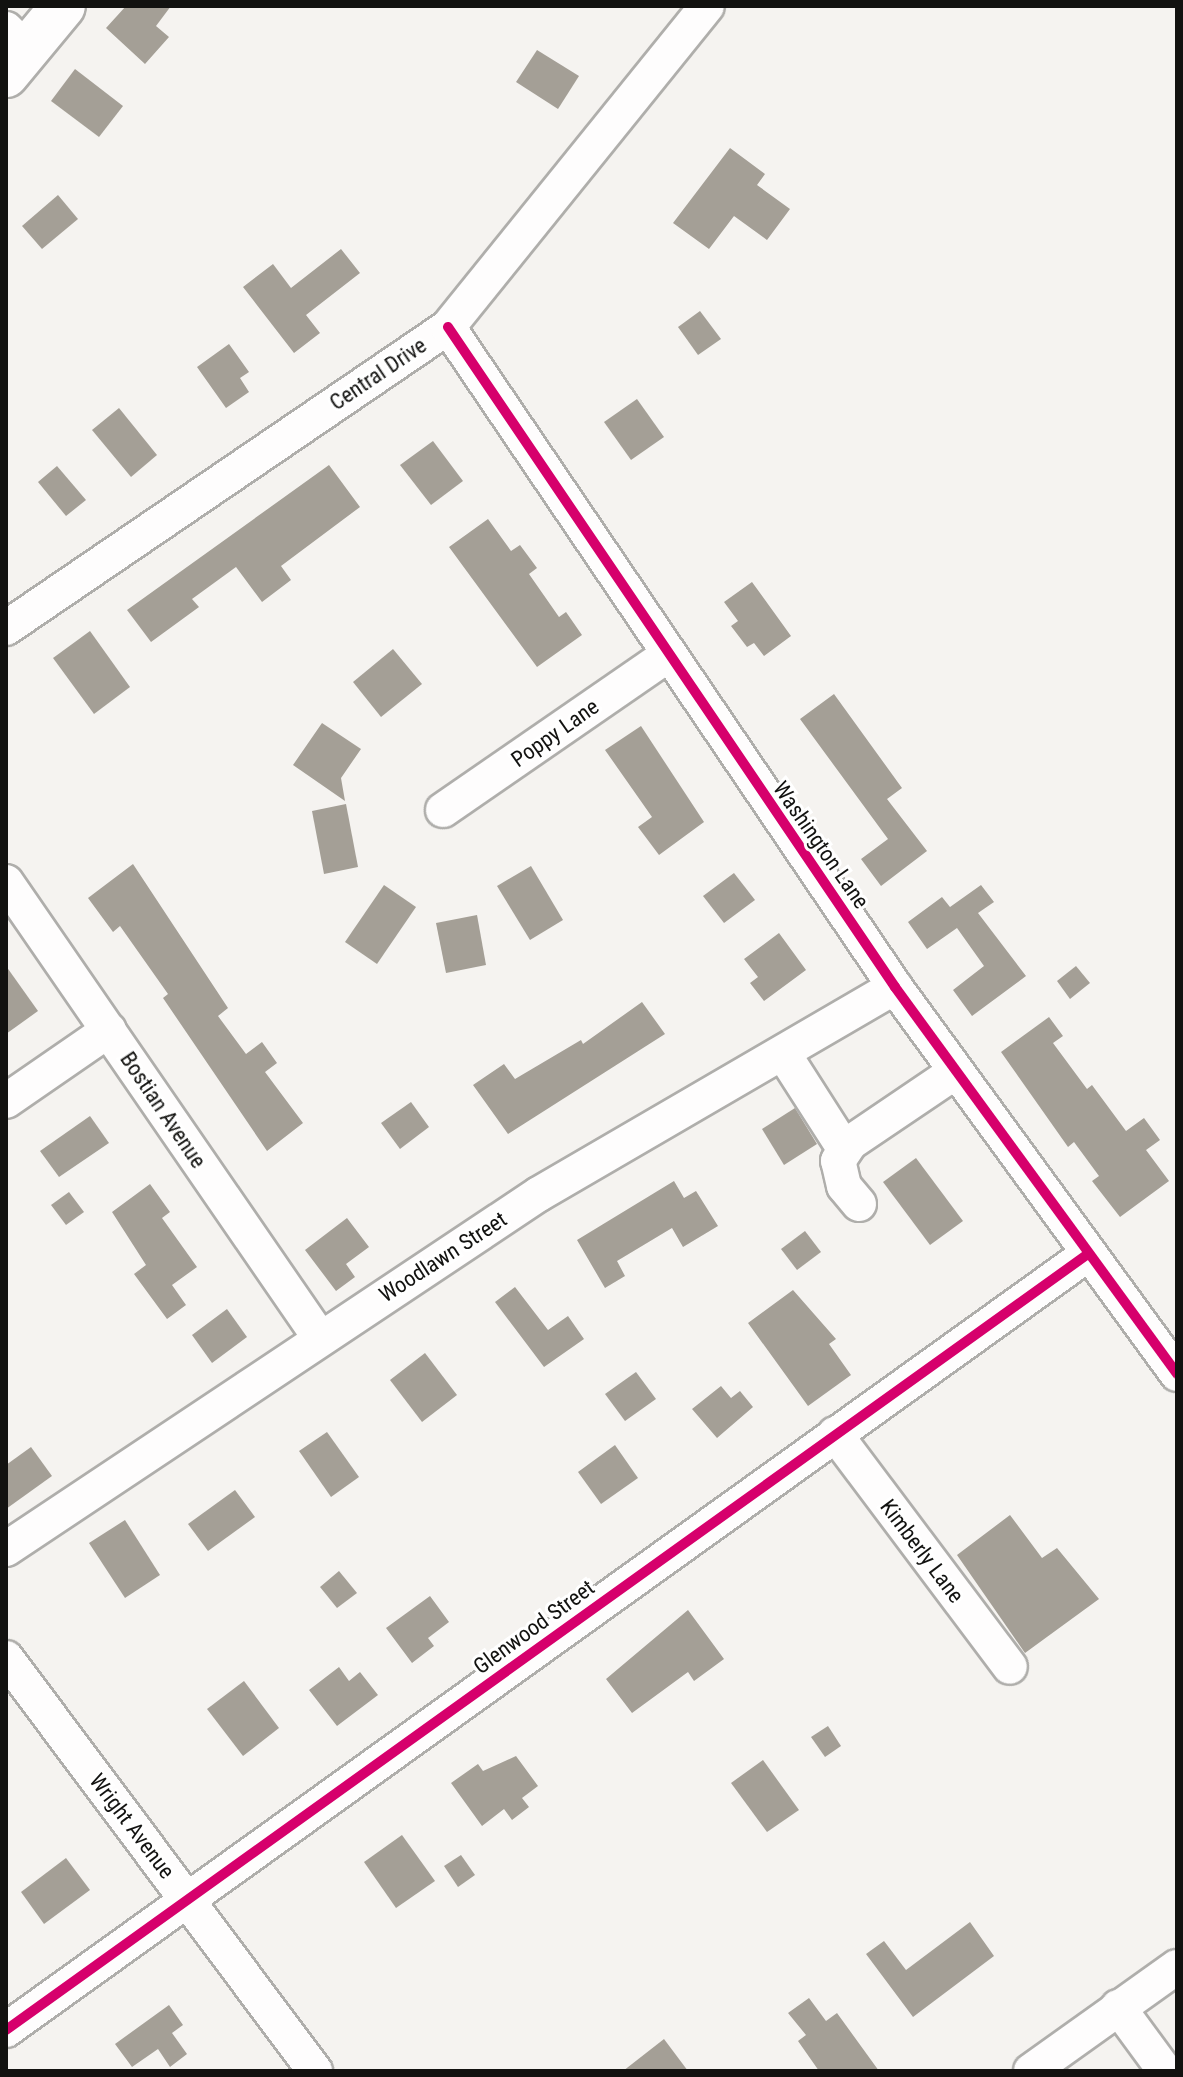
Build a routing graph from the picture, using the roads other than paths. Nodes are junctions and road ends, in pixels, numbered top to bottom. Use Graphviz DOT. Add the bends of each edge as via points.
graph roads {
  1 [pos="63,6"];
  2 [pos="707,6"];
  3 [pos="13,52"];
  4 [pos="448,327"];
  5 [pos="6,628"];
  6 [pos="666,656"];
  7 [pos="443,810"];
  8 [pos="6,882"];
  9 [pos="895,987"];
  10 [pos="109,1030"];
  11 [pos="783,1053"];
  12 [pos="955,1072"];
  13 [pos="6,1101"];
  14 [pos="845,1150"];
  15 [pos="859,1204"];
  16 [pos="1085,1256"];
  17 [pos="320,1338"];
  18 [pos="1177,1374"];
  19 [pos="835,1434"];
  20 [pos="6,1549"];
  21 [pos="6,1658"];
  22 [pos="1010,1667"];
  23 [pos="188,1901"];
  24 [pos="1177,1967"];
  25 [pos="1118,2007"];
  26 [pos="6,2030"];
  27 [pos="315,2071"];
  28 [pos="1031,2071"];
  29 [pos="1165,2071"];
  1 -- 3 [label="main road"];
  2 -- 4 [label="street, Central Drive"];
  4 -- 5 [label="street, Central Drive"];
  4 -- 6 [label="street, Washington Lane"];
  6 -- 7 [label="street, Poppy Lane"];
  6 -- 9 [label="street, Washington Lane"];
  8 -- 10 [label="street, Bostian Avenue"];
  9 -- 11 [label="street, Woodlawn Street"];
  9 -- 12 [label="street, Washington Lane"];
  10 -- 13 [label="street"];
  10 -- 17 [label="street, Bostian Avenue"];
  11 -- 14 [label="street"];
  11 -- 17 [label="street, Woodlawn Street" via="539,1194"];
  12 -- 14 [label="street"];
  12 -- 16 [label="street, Washington Lane"];
  14 -- 15 [label="street" via="838,1161 844,1186"];
  16 -- 18 [label="street, Washington Lane"];
  16 -- 19 [label="street, Glenwood Street"];
  17 -- 20 [label="street, Woodlawn Street"];
  19 -- 22 [label="street, Kimberly Lane"];
  19 -- 23 [label="street, Glenwood Street"];
  21 -- 23 [label="street, Wright Avenue"];
  23 -- 26 [label="street, Glenwood Street"];
  23 -- 27 [label="street, Wright Avenue"];
  24 -- 25 [label="street"];
  25 -- 28 [label="street"];
  25 -- 29 [label="street"];
}
